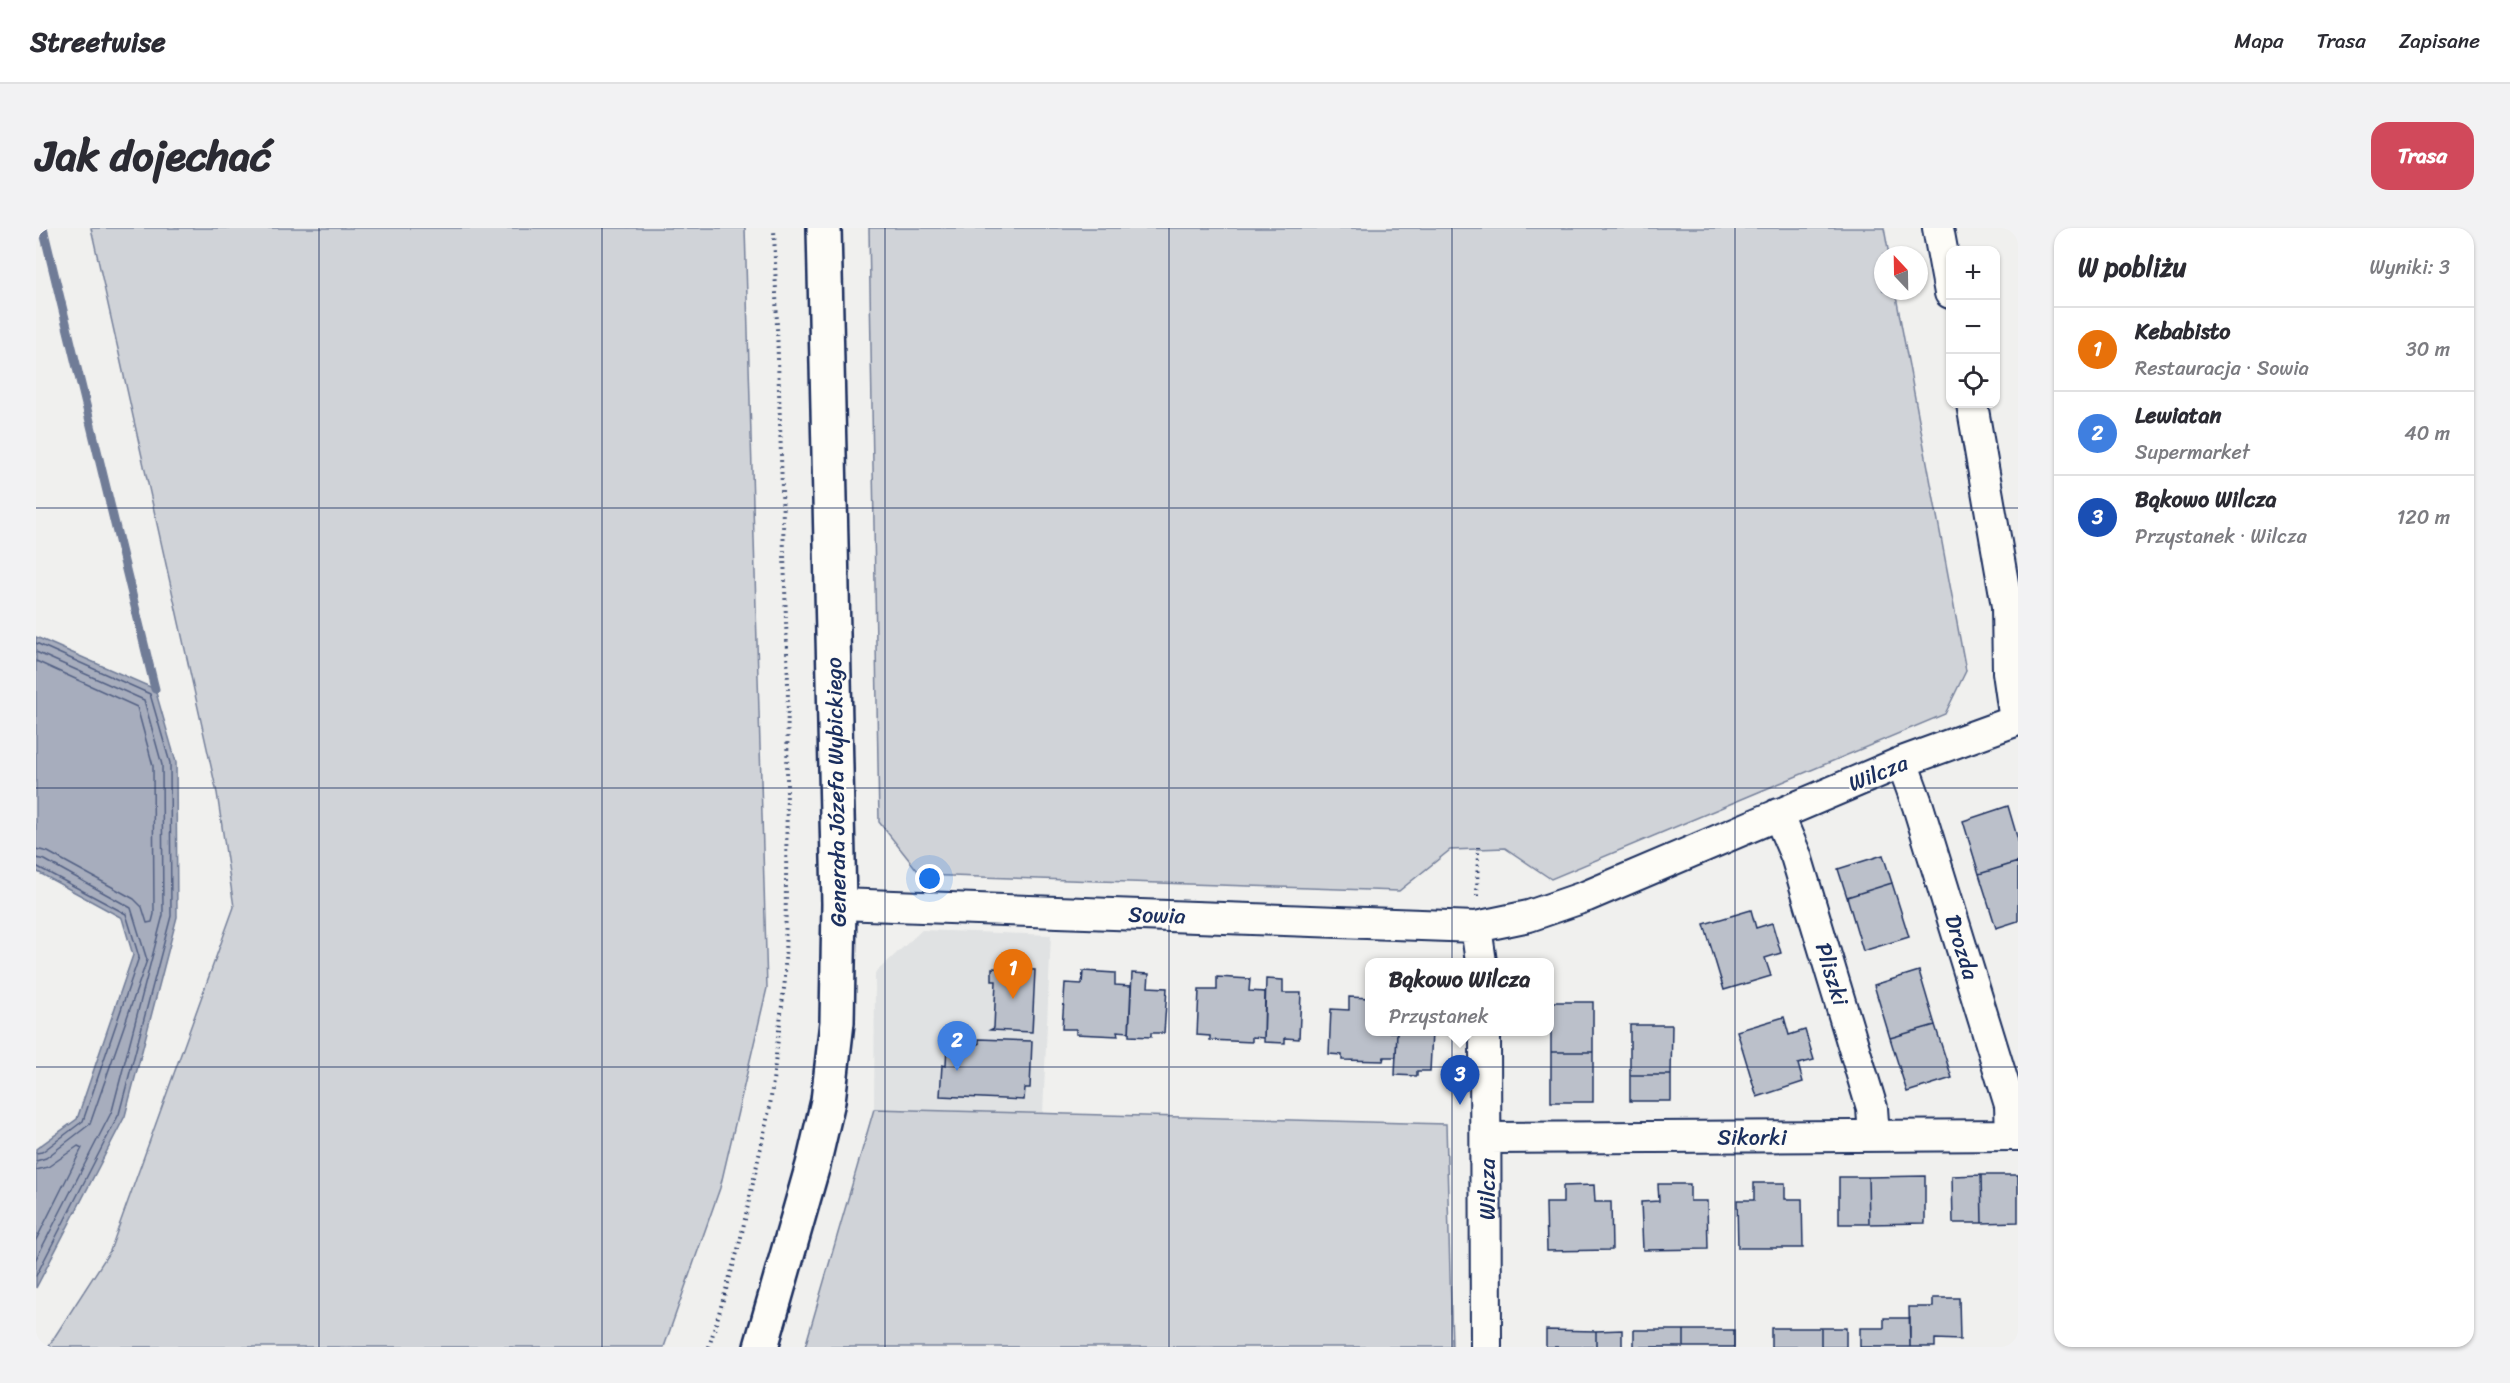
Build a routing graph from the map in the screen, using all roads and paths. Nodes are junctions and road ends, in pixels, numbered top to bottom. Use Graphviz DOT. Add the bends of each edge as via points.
graph roads {
  1 [pos="774,228"];
  2 [pos="824,228"];
  3 [pos="1938,228"];
  4 [pos="1946,271"];
  5 [pos="1973,408"];
  6 [pos="2016,720"];
  7 [pos="1902,762"];
  8 [pos="1778,814"];
  9 [pos="1478,847"];
  10 [pos="839,904"];
  11 [pos="1476,927"];
  12 [pos="1480,958"];
  13 [pos="1485,1036"];
  14 [pos="2014,1135"];
  15 [pos="1874,1136"];
  16 [pos="1487,1138"];
  17 [pos="709,1347"];
  18 [pos="761,1347"];
  19 [pos="1485,1347"];
  1 -- 17 [label="path" via="788,685 785,980 770,1106 738,1246"];
  2 -- 10 [label="main road, Generała Józefa Wybickiego"];
  3 -- 4 [label="street"];
  5 -- 6 [label="street, Wilcza" via="2007,606 2008,672"];
  6 -- 7 [label="street, Wilcza"];
  7 -- 8 [label="street, Wilcza"];
  7 -- 14 [label="street, Drozda" via="2010,1105"];
  8 -- 11 [label="street, Wilcza" via="1587,896 1529,916"];
  8 -- 15 [label="street, Pliszki" via="1796,856 1872,1107"];
  9 -- 11 [label="path"];
  10 -- 11 [label="street, Sowia"];
  10 -- 18 [label="main road, Generała Józefa Wybickiego" via="837,1022 828,1101"];
  11 -- 12 [label="street"];
  13 -- 16 [label="street, Wilcza"];
  14 -- 15 [label="street, Sikorki"];
  15 -- 16 [label="street, Sikorki"];
  16 -- 19 [label="street, Wilcza"];
}
